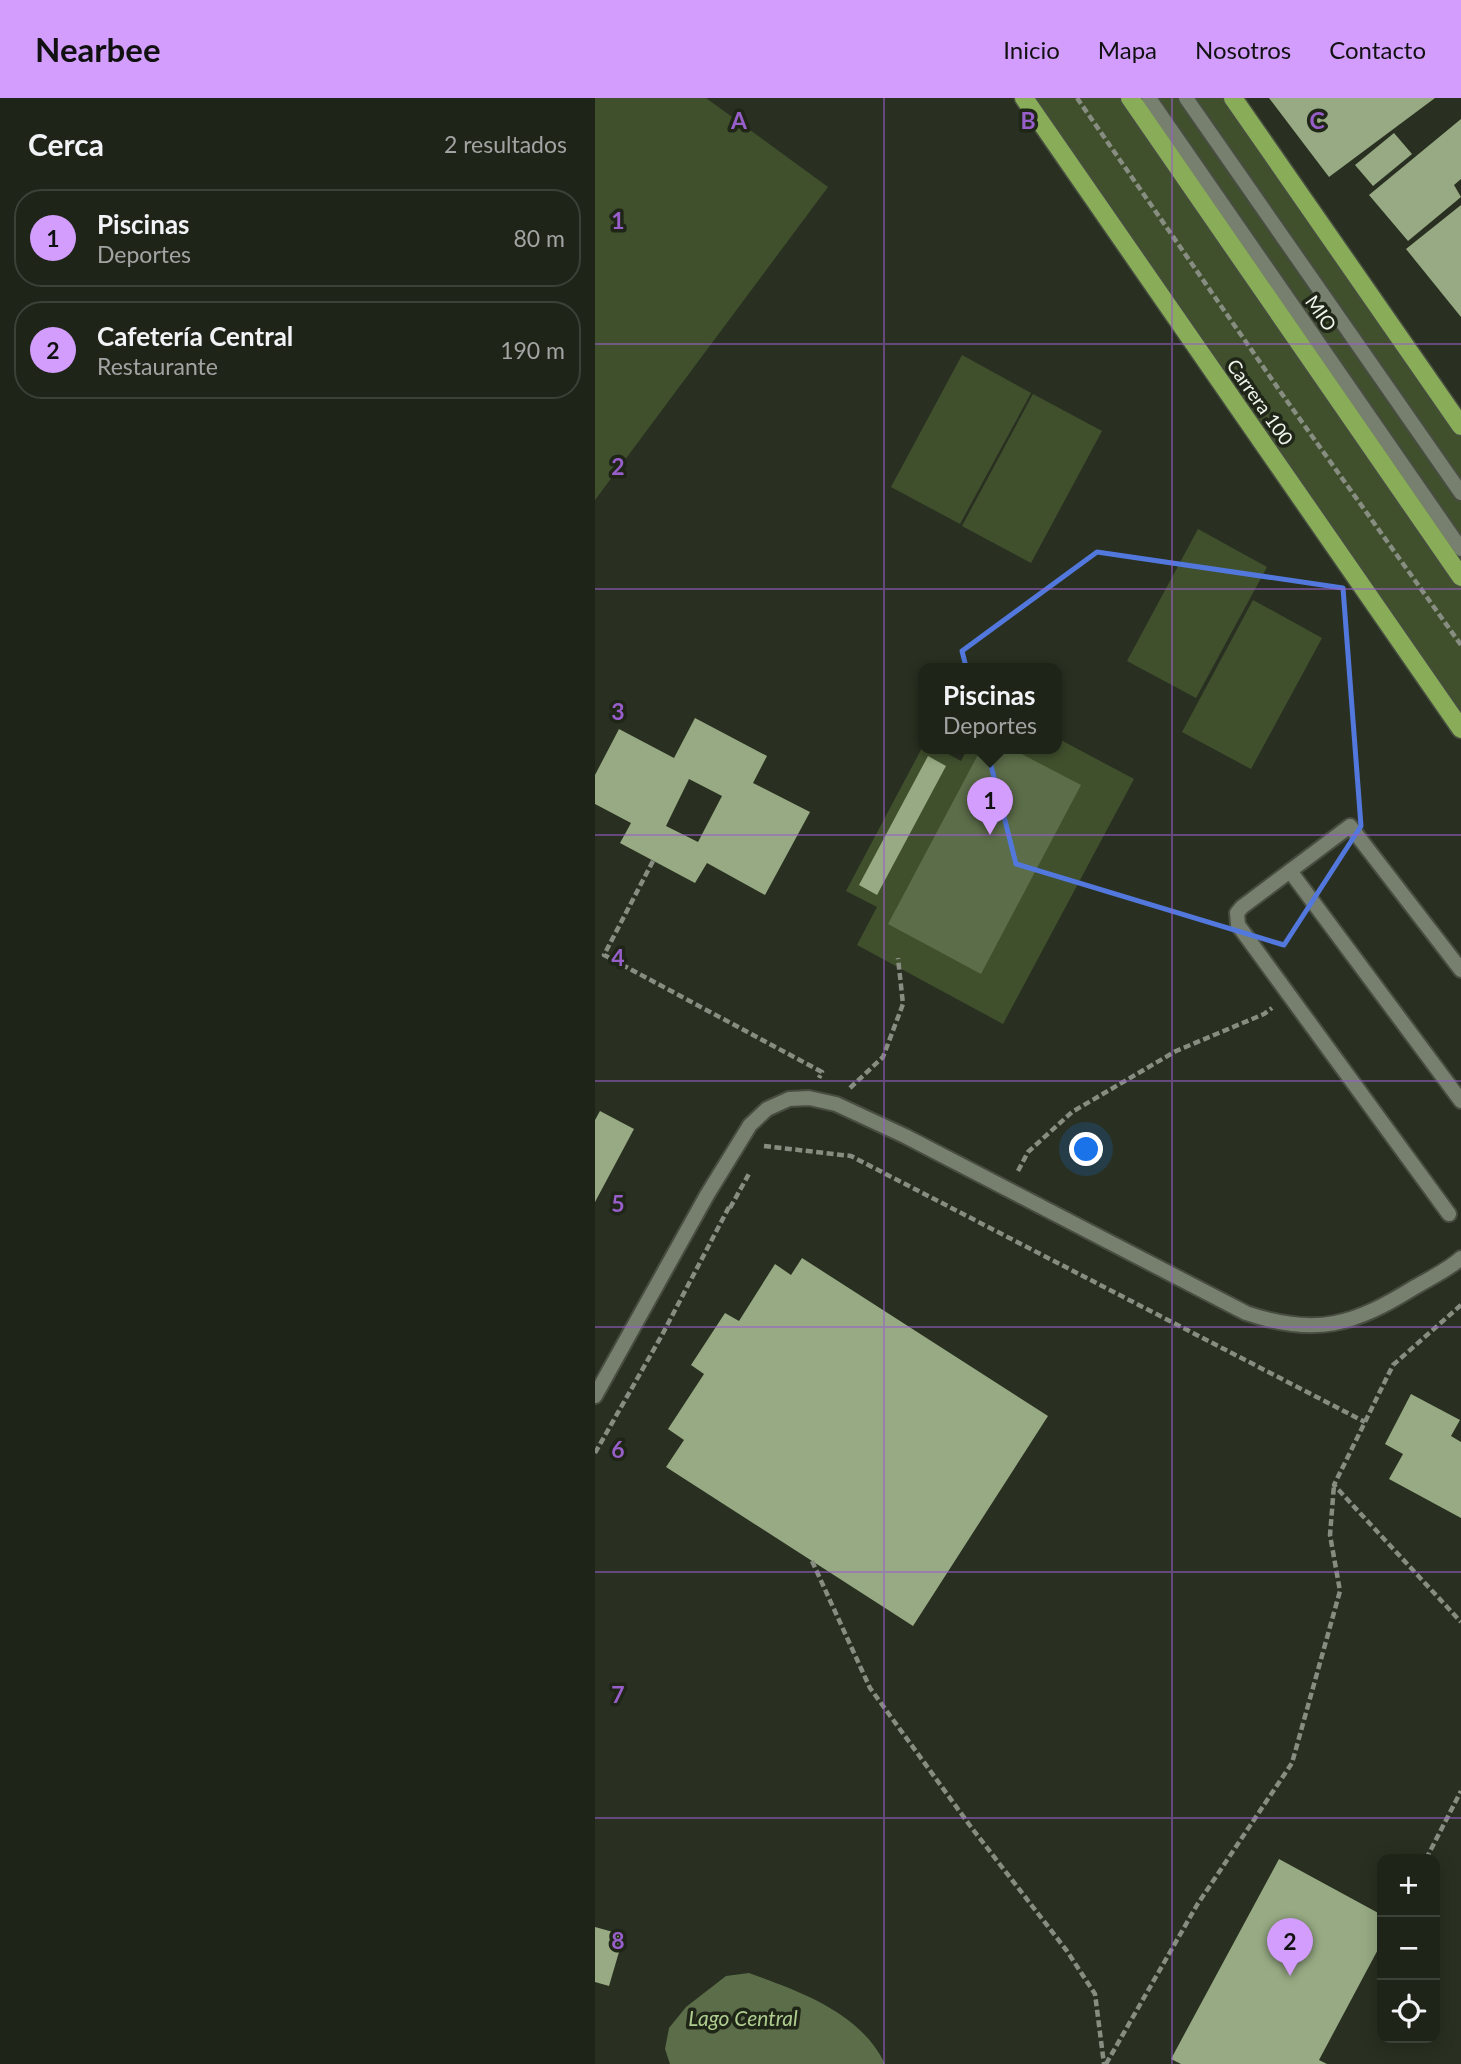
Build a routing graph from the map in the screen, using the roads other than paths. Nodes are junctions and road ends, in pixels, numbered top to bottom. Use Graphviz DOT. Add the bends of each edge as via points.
graph roads {
  1 [pos="1024,98"];
  2 [pos="1130,98"];
  3 [pos="1149,98"];
  4 [pos="1186,98"];
  5 [pos="1233,98"];
  6 [pos="1461,426"];
  7 [pos="1461,492"];
  8 [pos="1461,549"];
  9 [pos="1461,578"];
  10 [pos="1461,729"];
  11 [pos="1290,871"];
  12 [pos="1461,970"];
  13 [pos="1461,1101"];
  14 [pos="1449,1214"];
  15 [pos="1461,1258"];
  16 [pos="595,1396"];
  1 -- 10 [label="main road, Carrera 100"];
  2 -- 9 [label="main road"];
  3 -- 8 [label="lane, MIO"];
  4 -- 7 [label="lane, MIO"];
  5 -- 6 [label="main road"];
  11 -- 12 [label="lane" via="1350,826"];
  11 -- 13 [label="lane"];
  11 -- 14 [label="lane" via="1242,907 1238,925"];
  15 -- 16 [label="lane" via="1367,1315 1315,1326 1293,1325 1246,1313 836,1104 789,1099 767,1109 750,1125"];
}
